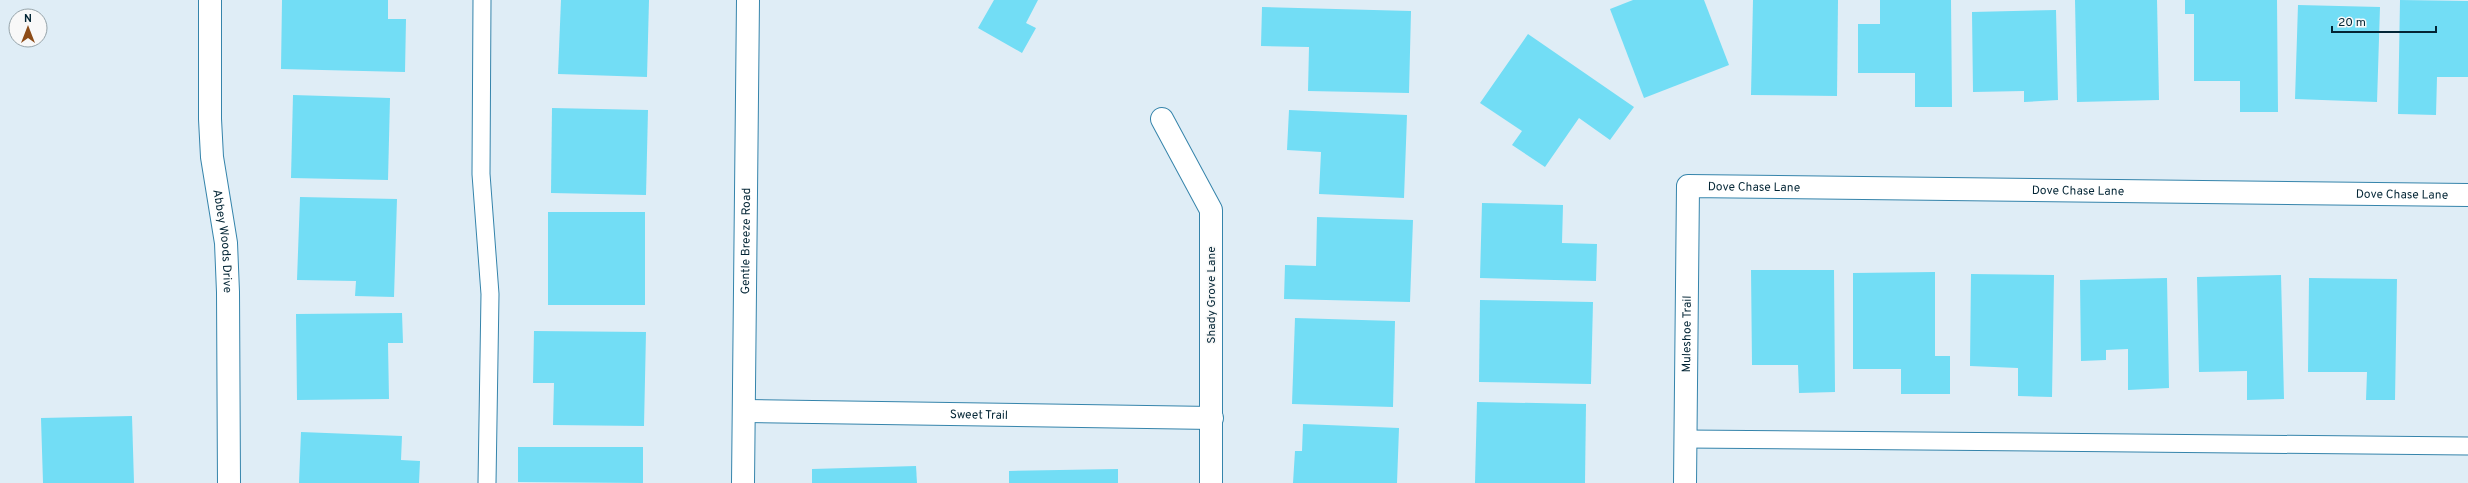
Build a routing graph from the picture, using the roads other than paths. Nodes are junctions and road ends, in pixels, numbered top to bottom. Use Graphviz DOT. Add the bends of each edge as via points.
graph roads {
  1 [pos="210,0"];
  2 [pos="482,0"];
  3 [pos="748,0"];
  4 [pos="1162,119"];
  5 [pos="1688,186"];
  6 [pos="2468,195"];
  7 [pos="746,411"];
  8 [pos="1212,418"];
  9 [pos="1685,439"];
  10 [pos="2468,446"];
  11 [pos="229,483"];
  12 [pos="486,483"];
  13 [pos="743,483"];
  14 [pos="1212,483"];
  15 [pos="1685,483"];
  1 -- 11 [label="street, Abbey Woods Drive" via="212,157 226,243 228,292"];
  2 -- 12 [label="lane" via="481,174 490,294"];
  3 -- 7 [label="street, Gentle Breeze Road"];
  4 -- 8 [label="street, Shady Grove Lane" via="1211,210"];
  5 -- 6 [label="street, Dove Chase Lane"];
  5 -- 9 [label="street, Muleshoe Trail"];
  7 -- 8 [label="street, Sweet Trail"];
  7 -- 13 [label="street, Gentle Breeze Road"];
  8 -- 14 [label="street, Shady Grove Lane"];
  9 -- 10 [label="lane"];
  9 -- 15 [label="street, Muleshoe Trail"];
}
